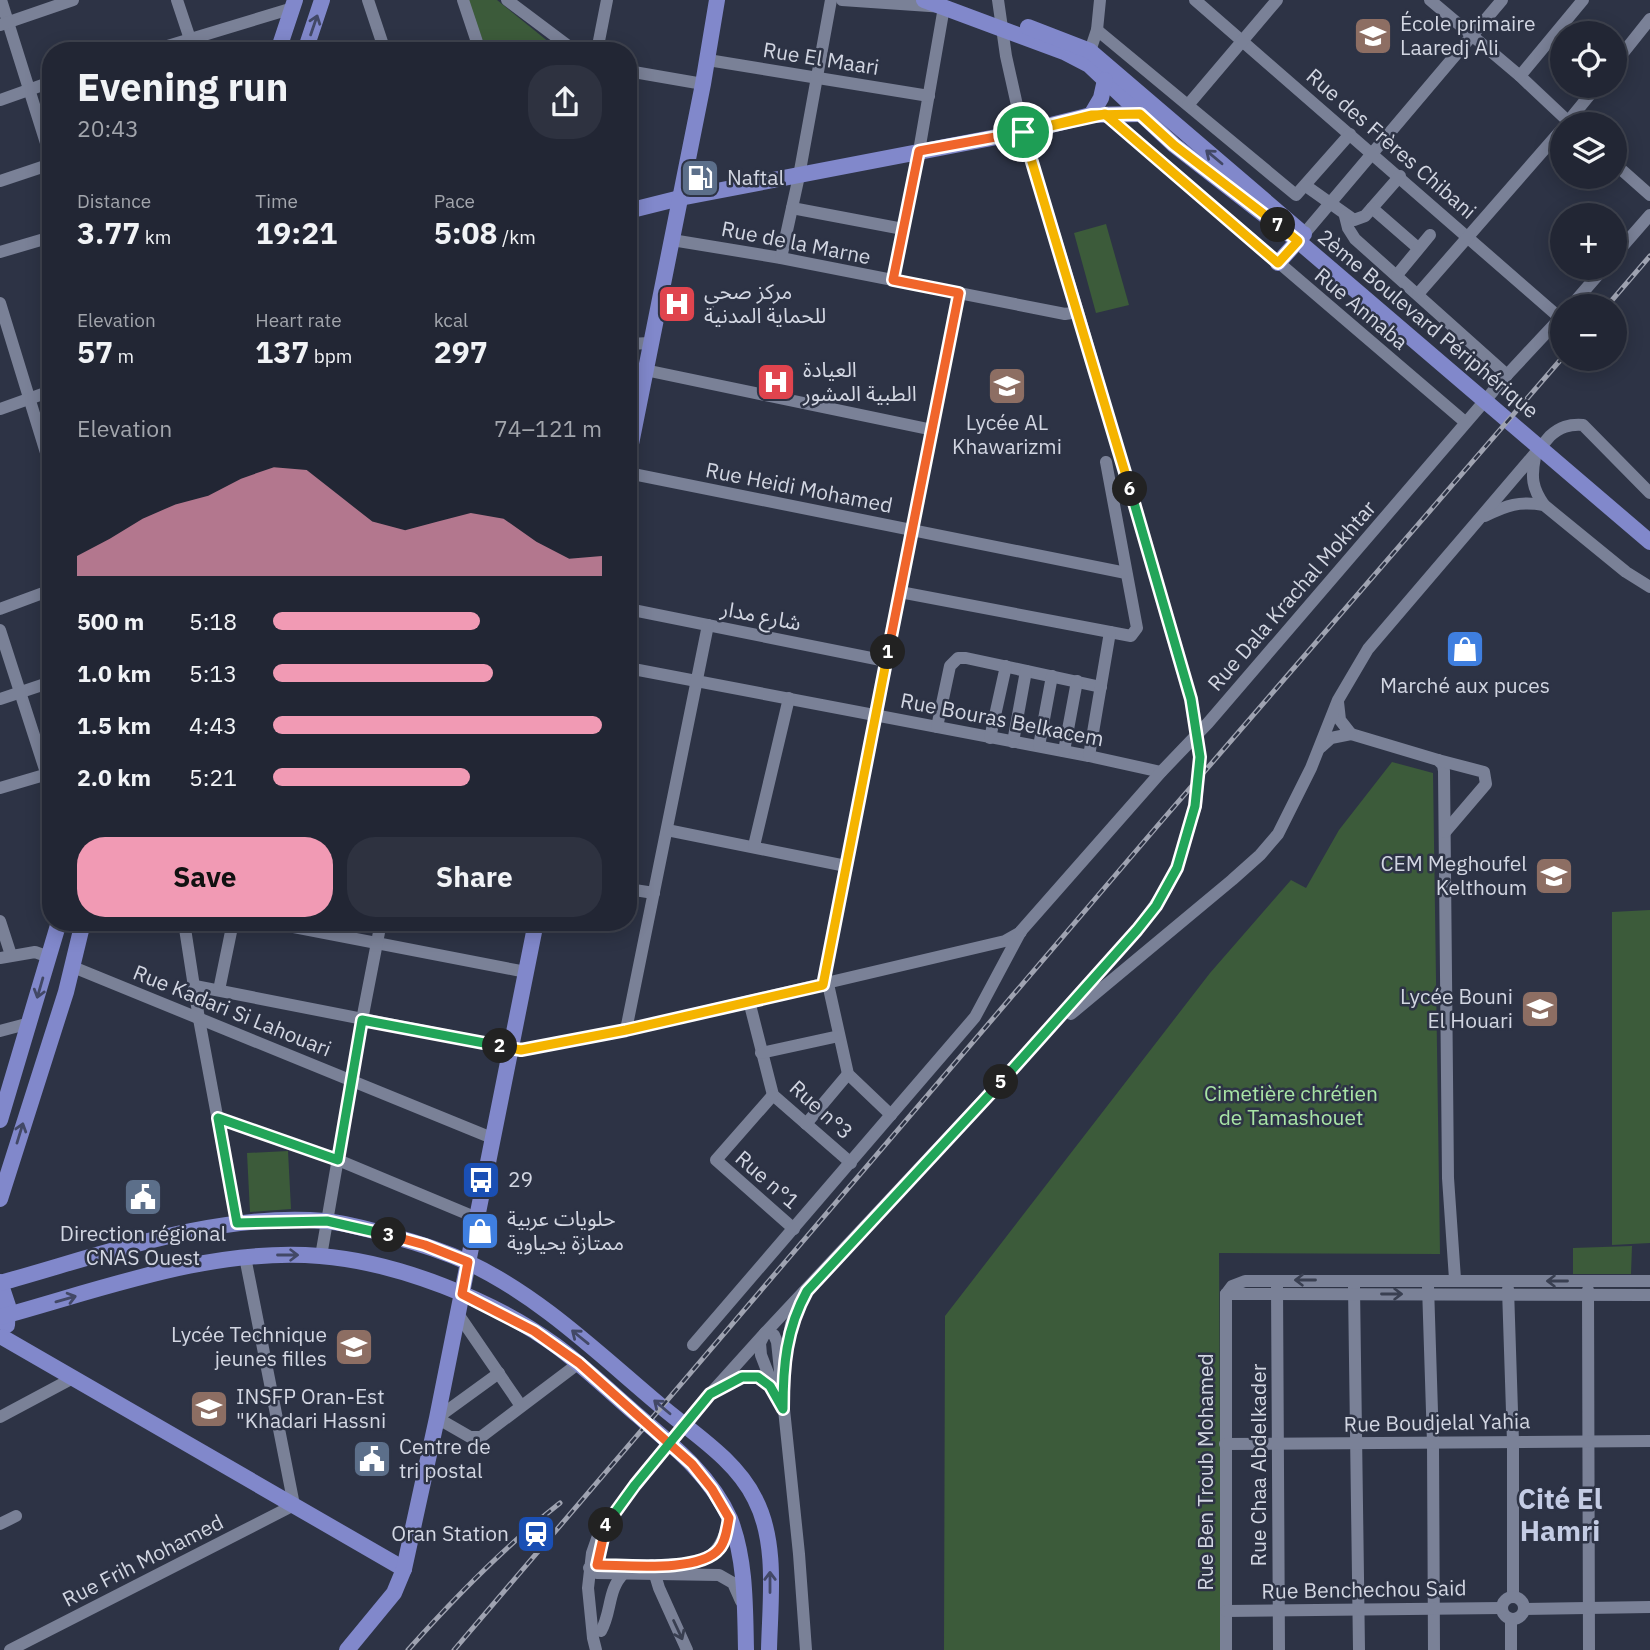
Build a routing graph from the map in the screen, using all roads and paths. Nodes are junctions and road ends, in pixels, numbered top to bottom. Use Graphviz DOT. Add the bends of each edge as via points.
graph roads {
  1 [pos="1,0"];
  2 [pos="74,0"];
  3 [pos="177,0"];
  4 [pos="322,0"];
  5 [pos="368,0"];
  6 [pos="463,0"];
  7 [pos="507,0"];
  8 [pos="607,0"];
  9 [pos="717,0"];
  10 [pos="831,0"];
  11 [pos="842,0"];
  12 [pos="924,0"];
  13 [pos="1100,0"];
  14 [pos="1195,0"];
  15 [pos="1277,0"];
  16 [pos="1430,0"];
  17 [pos="1502,0"];
  18 [pos="1583,0"];
  19 [pos="294,4"];
  20 [pos="950,4"];
  21 [pos="998,19"];
  22 [pos="1650,19"];
  23 [pos="4,24"];
  24 [pos="1097,30"];
  25 [pos="1473,35"];
  26 [pos="1242,41"];
  27 [pos="191,42"];
  28 [pos="199,42"];
  29 [pos="281,42"];
  30 [pos="308,42"];
  31 [pos="382,42"];
  32 [pos="477,42"];
  33 [pos="563,42"];
  34 [pos="599,42"];
  35 [pos="1627,48"];
  36 [pos="1090,51"];
  37 [pos="708,60"];
  38 [pos="637,73"];
  39 [pos="816,76"];
  40 [pos="1520,76"];
  41 [pos="1105,80"];
  42 [pos="703,84"];
  43 [pos="42,85"];
  44 [pos="29,89"];
  45 [pos="929,96"];
  46 [pos="1588,98"];
  47 [pos="0,100"];
  48 [pos="1188,105"];
  49 [pos="1555,112"];
  50 [pos="1577,112"];
  51 [pos="1098,114"];
  52 [pos="1140,114"];
  53 [pos="42,132"];
  54 [pos="1023,132"];
  55 [pos="1350,134"];
  56 [pos="1550,144"];
  57 [pos="919,151"];
  58 [pos="1374,154"];
  59 [pos="42,165"];
  60 [pos="1627,175"];
  61 [pos="799,176"];
  62 [pos="1400,176"];
  63 [pos="0,181"];
  64 [pos="1306,186"];
  65 [pos="1650,195"];
  66 [pos="680,198"];
  67 [pos="1331,205"];
  68 [pos="792,208"];
  69 [pos="1372,208"];
  70 [pos="637,209"];
  71 [pos="1650,215"];
  72 [pos="1346,216"];
  73 [pos="903,229"];
  74 [pos="1430,235"];
  75 [pos="1469,236"];
  76 [pos="1301,238"];
  77 [pos="42,240"];
  78 [pos="671,240"];
  79 [pos="1627,241"];
  80 [pos="1418,248"];
  81 [pos="0,252"];
  82 [pos="781,258"];
  83 [pos="1278,263"];
  84 [pos="1397,275"];
  85 [pos="893,280"];
  86 [pos="1594,280"];
  87 [pos="959,293"];
  88 [pos="1418,294"];
  89 [pos="1581,294"];
  90 [pos="0,303"];
  91 [pos="1550,307"];
  92 [pos="1078,312"];
  93 [pos="1550,330"];
  94 [pos="650,343"];
  95 [pos="637,344"];
  96 [pos="645,370"];
  97 [pos="1507,375"];
  98 [pos="637,393"];
  99 [pos="42,394"];
  100 [pos="28,398"];
  101 [pos="0,409"];
  102 [pos="1465,422"];
  103 [pos="933,430"];
  104 [pos="42,441"];
  105 [pos="1536,453"];
  106 [pos="1563,461"];
  107 [pos="1106,462"];
  108 [pos="637,475"];
  109 [pos="1650,493"];
  110 [pos="1544,505"];
  111 [pos="1482,517"];
  112 [pos="1650,529"];
  113 [pos="911,530"];
  114 [pos="1650,542"];
  115 [pos="1126,573"];
  116 [pos="1650,587"];
  117 [pos="900,592"];
  118 [pos="42,593"];
  119 [pos="0,608"];
  120 [pos="637,611"];
  121 [pos="708,625"];
  122 [pos="0,630"];
  123 [pos="1110,632"];
  124 [pos="886,660"];
  125 [pos="1006,666"];
  126 [pos="637,670"];
  127 [pos="1026,671"];
  128 [pos="1052,676"];
  129 [pos="696,680"];
  130 [pos="1076,681"];
  131 [pos="42,686"];
  132 [pos="1101,687"];
  133 [pos="21,694"];
  134 [pos="789,698"];
  135 [pos="0,699"];
  136 [pos="1338,700"];
  137 [pos="876,715"];
  138 [pos="937,727"];
  139 [pos="1351,734"];
  140 [pos="990,738"];
  141 [pos="1013,742"];
  142 [pos="1039,746"];
  143 [pos="1319,749"];
  144 [pos="1065,751"];
  145 [pos="42,756"];
  146 [pos="1088,756"];
  147 [pos="1438,760"];
  148 [pos="1161,772"];
  149 [pos="42,776"];
  150 [pos="0,788"];
  151 [pos="667,830"];
  152 [pos="1445,832"];
  153 [pos="754,846"];
  154 [pos="846,866"];
  155 [pos="637,890"];
  156 [pos="654,893"];
  157 [pos="0,920"];
  158 [pos="56,931"];
  159 [pos="81,931"];
  160 [pos="186,931"];
  161 [pos="231,931"];
  162 [pos="313,931"];
  163 [pos="380,931"];
  164 [pos="534,931"];
  165 [pos="1021,931"];
  166 [pos="377,944"];
  167 [pos="5,956"];
  168 [pos="49,957"];
  169 [pos="73,967"];
  170 [pos="526,972"];
  171 [pos="825,984"];
  172 [pos="195,986"];
  173 [pos="219,990"];
  174 [pos="749,1001"];
  175 [pos="199,1018"];
  176 [pos="362,1020"];
  177 [pos="30,1023"];
  178 [pos="626,1030"];
  179 [pos="0,1031"];
  180 [pos="839,1036"];
  181 [pos="1041,1038"];
  182 [pos="511,1048"];
  183 [pos="761,1053"];
  184 [pos="848,1074"];
  185 [pos="353,1081"];
  186 [pos="773,1095"];
  187 [pos="891,1115"];
  188 [pos="218,1118"];
  189 [pos="0,1120"];
  190 [pos="806,1124"];
  191 [pos="492,1138"];
  192 [pos="338,1160"];
  193 [pos="851,1163"];
  194 [pos="0,1199"];
  195 [pos="477,1218"];
  196 [pos="327,1221"];
  197 [pos="237,1223"];
  198 [pos="794,1229"];
  199 [pos="321,1256"];
  200 [pos="245,1257"];
  201 [pos="468,1262"];
  202 [pos="1455,1279"];
  203 [pos="1277,1280"];
  204 [pos="1353,1280"];
  205 [pos="1428,1280"];
  206 [pos="1508,1280"];
  207 [pos="1588,1281"];
  208 [pos="1650,1281"];
  209 [pos="0,1283"];
  210 [pos="807,1291"];
  211 [pos="462,1294"];
  212 [pos="1226,1294"];
  213 [pos="1354,1294"];
  214 [pos="1428,1294"];
  215 [pos="1278,1295"];
  216 [pos="1650,1295"];
  217 [pos="1508,1296"];
  218 [pos="1588,1296"];
  219 [pos="458,1314"];
  220 [pos="4,1316"];
  221 [pos="765,1333"];
  222 [pos="1,1338"];
  223 [pos="692,1345"];
  224 [pos="579,1363"];
  225 [pos="499,1373"];
  226 [pos="73,1378"];
  227 [pos="710,1394"];
  228 [pos="776,1394"];
  229 [pos="521,1406"];
  230 [pos="783,1409"];
  231 [pos="0,1418"];
  232 [pos="437,1418"];
  233 [pos="1589,1441"];
  234 [pos="1650,1441"];
  235 [pos="1513,1442"];
  236 [pos="1433,1443"];
  237 [pos="1225,1444"];
  238 [pos="1277,1444"];
  239 [pos="1356,1444"];
  240 [pos="294,1505"];
  241 [pos="16,1516"];
  242 [pos="729,1518"];
  243 [pos="0,1524"];
  244 [pos="404,1569"];
  245 [pos="594,1569"];
  246 [pos="649,1570"];
  247 [pos="624,1573"];
  248 [pos="1513,1597"];
  249 [pos="1589,1606"];
  250 [pos="1650,1607"];
  251 [pos="1502,1608"];
  252 [pos="1434,1609"];
  253 [pos="1524,1609"];
  254 [pos="1279,1610"];
  255 [pos="1226,1611"];
  256 [pos="1359,1611"];
  257 [pos="745,1613"];
  258 [pos="1511,1619"];
  259 [pos="601,1630"];
  260 [pos="10,1650"];
  261 [pos="347,1650"];
  262 [pos="598,1650"];
  263 [pos="688,1650"];
  264 [pos="746,1650"];
  265 [pos="769,1650"];
  266 [pos="806,1650"];
  267 [pos="1226,1650"];
  268 [pos="1279,1650"];
  269 [pos="1359,1650"];
  270 [pos="1434,1650"];
  271 [pos="1511,1650"];
  272 [pos="1589,1650"];
  1 -- 23 [label="street"];
  2 -- 23 [label="street"];
  3 -- 27 [label="street"];
  30 -- 4 [label="main road, one-way"];
  5 -- 31 [label="street"];
  6 -- 32 [label="street"];
  7 -- 33 [label="street"];
  8 -- 34 [label="street"];
  9 -- 37 [label="main road"];
  10 -- 39 [label="street"];
  11 -- 20 [label="street"];
  12 -- 20 [label="main road, 2ème Boulevard Périphérique"];
  13 -- 24 [label="street"];
  14 -- 26 [label="street, Rue des Frères Chibani"];
  15 -- 26 [label="street"];
  16 -- 25 [label="street"];
  17 -- 25 [label="street"];
  18 -- 40 [label="street"];
  19 -- 28 [label="street"];
  19 -- 29 [label="main road"];
  20 -- 21 [label="main road, 2ème Boulevard Périphérique"];
  20 -- 45 [label="street"];
  21 -- 36 [label="main road, 2ème Boulevard Périphérique"];
  21 -- 41 [label="main road, 2ème Boulevard Périphérique" via="1082,61"];
  21 -- 54 [label="street"];
  22 -- 35 [label="street"];
  23 -- 44 [label="street"];
  24 -- 36 [label="street"];
  24 -- 48 [label="street"];
  25 -- 40 [label="street"];
  25 -- 58 [label="street"];
  26 -- 48 [label="street"];
  26 -- 55 [label="street, Rue des Frères Chibani"];
  76 -- 36 [label="main road, 2ème Boulevard Périphérique, one-way"];
  37 -- 39 [label="street, Rue El Maari"];
  37 -- 42 [label="main road"];
  38 -- 42 [label="street"];
  39 -- 45 [label="street, Rue El Maari"];
  39 -- 61 [label="street"];
  40 -- 49 [label="street"];
  41 -- 51 [label="main road"];
  41 -- 52 [label="main road, 2ème Boulevard Périphérique"];
  42 -- 66 [label="main road"];
  43 -- 44 [label="street"];
  44 -- 47 [label="street"];
  44 -- 53 [label="street"];
  45 -- 57 [label="street"];
  46 -- 50 [label="street"];
  48 -- 64 [label="street" via="1297,195"];
  51 -- 52 [label="main road"];
  51 -- 54 [label="main road"];
  51 -- 83 [label="street, Rue Annaba"];
  52 -- 76 [label="main road, 2ème Boulevard Périphérique" via="1174,145"];
  54 -- 57 [label="main road"];
  54 -- 92 [label="street"];
  55 -- 58 [label="street, Rue des Frères Chibani"];
  55 -- 64 [label="street"];
  56 -- 75 [label="street"];
  57 -- 61 [label="main road"];
  57 -- 73 [label="street"];
  58 -- 62 [label="street, Rue des Frères Chibani"];
  58 -- 67 [label="street"];
  59 -- 63 [label="street"];
  60 -- 65 [label="street"];
  61 -- 66 [label="main road"];
  61 -- 68 [label="street"];
  62 -- 69 [label="street"];
  62 -- 75 [label="street, Rue des Frères Chibani"];
  64 -- 67 [label="street"];
  66 -- 70 [label="main road"];
  66 -- 78 [label="main road"];
  67 -- 72 [label="street"];
  67 -- 76 [label="street"];
  68 -- 73 [label="street"];
  68 -- 82 [label="street"];
  69 -- 72 [label="street" via="1359,220"];
  69 -- 80 [label="street"];
  71 -- 79 [label="street"];
  72 -- 84 [label="street" via="1355,239"];
  73 -- 85 [label="street"];
  74 -- 80 [label="street"];
  75 -- 88 [label="street"];
  75 -- 91 [label="street, Rue des Frères Chibani"];
  76 -- 83 [label="main road"];
  76 -- 106 [label="main road, 2ème Boulevard Périphérique"];
  77 -- 81 [label="street"];
  78 -- 82 [label="street, Rue de la Marne"];
  78 -- 94 [label="main road"];
  80 -- 84 [label="street"];
  82 -- 85 [label="street, Rue de la Marne"];
  83 -- 102 [label="street, Rue Annaba"];
  84 -- 88 [label="street"];
  85 -- 87 [label="street, Rue de la Marne"];
  86 -- 89 [label="street"];
  87 -- 92 [label="street, Rue de la Marne" via="1065,314"];
  87 -- 103 [label="street"];
  88 -- 97 [label="street"];
  90 -- 100 [label="street"];
  92 -- 181 [label="street" via="1191,699 1200,757 1188,837 1156,906"];
  93 -- 97 [label="street, Rue Dala Krachal Mokhtar"];
  94 -- 95 [label="street"];
  94 -- 96 [label="main road"];
  96 -- 98 [label="main road"];
  96 -- 103 [label="street"];
  97 -- 102 [label="street, Rue Dala Krachal Mokhtar"];
  99 -- 100 [label="street"];
  100 -- 101 [label="street"];
  100 -- 104 [label="street"];
  102 -- 148 [label="street, Rue Dala Krachal Mokhtar"];
  103 -- 113 [label="street"];
  105 -- 109 [label="street" via="1559,428 1583,425"];
  105 -- 110 [label="street" via="1532,484"];
  105 -- 111 [label="street"];
  106 -- 112 [label="main road, 2ème Boulevard Périphérique"];
  106 -- 114 [label="main road, 2ème Boulevard Périphérique"];
  107 -- 115 [label="street"];
  108 -- 113 [label="street, Rue Heidi Mohamed"];
  110 -- 111 [label="street" via="1508,505"];
  110 -- 116 [label="street"];
  111 -- 136 [label="street" via="1368,649"];
  113 -- 115 [label="street, Rue Heidi Mohamed"];
  113 -- 117 [label="street"];
  115 -- 123 [label="street" via="1137,628 1131,636"];
  117 -- 123 [label="street"];
  117 -- 124 [label="street"];
  118 -- 119 [label="street"];
  120 -- 121 [label="street, شارع مدار"];
  121 -- 124 [label="street, شارع مدار"];
  121 -- 129 [label="street"];
  122 -- 133 [label="street"];
  123 -- 132 [label="street"];
  124 -- 137 [label="street"];
  125 -- 127 [label="street"];
  125 -- 138 [label="street" via="962,657 955,660"];
  125 -- 140 [label="street"];
  126 -- 129 [label="street, Rue Bouras Belkacem"];
  127 -- 128 [label="street"];
  127 -- 141 [label="street"];
  128 -- 130 [label="street"];
  128 -- 142 [label="street"];
  129 -- 134 [label="street, Rue Bouras Belkacem"];
  129 -- 151 [label="street"];
  130 -- 132 [label="street"];
  130 -- 144 [label="street"];
  131 -- 133 [label="street"];
  132 -- 146 [label="street"];
  133 -- 135 [label="street"];
  133 -- 145 [label="street"];
  134 -- 137 [label="street, Rue Bouras Belkacem"];
  134 -- 153 [label="street"];
  136 -- 139 [label="street" via="1340,720"];
  136 -- 143 [label="street"];
  137 -- 138 [label="street, Rue Bouras Belkacem"];
  137 -- 154 [label="street"];
  138 -- 140 [label="street, Rue Bouras Belkacem"];
  139 -- 143 [label="street" via="1331,738"];
  139 -- 147 [label="street"];
  140 -- 141 [label="street, Rue Bouras Belkacem"];
  141 -- 142 [label="street, Rue Bouras Belkacem"];
  142 -- 144 [label="street, Rue Bouras Belkacem"];
  143 -- 181 [label="street" via="1278,834 1260,855"];
  144 -- 146 [label="street, Rue Bouras Belkacem"];
  146 -- 148 [label="street, Rue Bouras Belkacem"];
  147 -- 152 [label="street" via="1444,771"];
  147 -- 152 [label="street" via="1484,772 1487,777"];
  148 -- 165 [label="street, Rue Dala Krachal Mokhtar"];
  149 -- 150 [label="street"];
  151 -- 153 [label="street"];
  151 -- 156 [label="street"];
  152 -- 202 [label="street" via="1448,1178"];
  153 -- 154 [label="street"];
  154 -- 171 [label="street"];
  155 -- 156 [label="street"];
  156 -- 178 [label="street"];
  157 -- 167 [label="street"];
  158 -- 168 [label="main road"];
  159 -- 169 [label="main road"];
  160 -- 172 [label="street"];
  161 -- 173 [label="street"];
  162 -- 166 [label="street"];
  163 -- 166 [label="street"];
  164 -- 170 [label="main road"];
  165 -- 171 [label="street" via="1005,941"];
  165 -- 187 [label="street" via="975,1017"];
  166 -- 170 [label="street"];
  166 -- 176 [label="street"];
  167 -- 168 [label="street" via="34,952"];
  168 -- 177 [label="main road, one-way"];
  169 -- 175 [label="street, Rue Kadari Si Lahouari"];
  194 -- 169 [label="main road, one-way"];
  170 -- 182 [label="main road"];
  171 -- 174 [label="street"];
  171 -- 180 [label="street"];
  172 -- 173 [label="street"];
  172 -- 175 [label="street"];
  173 -- 176 [label="street"];
  174 -- 178 [label="street"];
  174 -- 183 [label="street, Rue n°3"];
  175 -- 185 [label="street, Rue Kadari Si Lahouari"];
  175 -- 188 [label="street"];
  176 -- 182 [label="street"];
  176 -- 185 [label="street"];
  177 -- 179 [label="street"];
  177 -- 189 [label="main road"];
  178 -- 182 [label="street" via="521,1050"];
  180 -- 183 [label="street"];
  180 -- 184 [label="street"];
  181 -- 210 [label="street"];
  182 -- 191 [label="main road"];
  183 -- 186 [label="street, Rue n°3"];
  184 -- 187 [label="street"];
  184 -- 190 [label="street"];
  185 -- 191 [label="street, Rue Kadari Si Lahouari"];
  185 -- 192 [label="street"];
  186 -- 190 [label="street, Rue n°3"];
  186 -- 198 [label="street, Rue n°1" via="716,1160"];
  187 -- 193 [label="street"];
  188 -- 192 [label="street"];
  188 -- 197 [label="street"];
  190 -- 193 [label="street, Rue n°3"];
  191 -- 195 [label="main road"];
  192 -- 195 [label="street"];
  192 -- 196 [label="street"];
  193 -- 198 [label="street"];
  195 -- 201 [label="main road"];
  196 -- 197 [label="main road"];
  196 -- 199 [label="street"];
  196 -- 201 [label="main road" via="401,1238"];
  197 -- 209 [label="main road" via="151,1241"];
  198 -- 223 [label="street"];
  200 -- 199 [label="main road, one-way"];
  199 -- 211 [label="main road" via="367,1263"];
  220 -- 200 [label="main road, one-way" via="188,1267"];
  200 -- 240 [label="street"];
  201 -- 211 [label="main road"];
  265 -- 201 [label="main road, one-way" via="770,1563 763,1519 736,1470 557,1319"];
  202 -- 205 [label="street"];
  202 -- 206 [label="street"];
  204 -- 203 [label="street, one-way"];
  203 -- 212 [label="street" via="1245,1281"];
  203 -- 215 [label="street, Rue Chaa Abdelkader"];
  204 -- 205 [label="street"];
  204 -- 213 [label="street"];
  205 -- 214 [label="street"];
  207 -- 206 [label="street, one-way"];
  206 -- 217 [label="street"];
  207 -- 208 [label="street"];
  207 -- 218 [label="street"];
  209 -- 220 [label="main road" via="6,1296"];
  210 -- 221 [label="street"];
  210 -- 230 [label="street" via="788,1338"];
  211 -- 219 [label="main road"];
  211 -- 224 [label="main road" via="534,1331"];
  212 -- 215 [label="street"];
  212 -- 237 [label="street, Rue Ben Troub Mohamed"];
  213 -- 214 [label="street, one-way"];
  213 -- 215 [label="street"];
  213 -- 239 [label="street"];
  214 -- 217 [label="street"];
  214 -- 236 [label="street"];
  215 -- 238 [label="street, Rue Chaa Abdelkader"];
  216 -- 218 [label="street"];
  217 -- 218 [label="street"];
  217 -- 235 [label="street"];
  218 -- 233 [label="street"];
  219 -- 225 [label="street"];
  219 -- 232 [label="main road"];
  220 -- 222 [label="main road"];
  221 -- 227 [label="street"];
  221 -- 228 [label="street" via="761,1355"];
  221 -- 230 [label="street" via="777,1342"];
  222 -- 226 [label="main road"];
  224 -- 229 [label="street"];
  224 -- 242 [label="main road" via="678,1450 705,1479"];
  225 -- 229 [label="street"];
  225 -- 232 [label="street"];
  226 -- 231 [label="street"];
  226 -- 240 [label="main road"];
  227 -- 228 [label="street" via="751,1375 764,1380"];
  227 -- 245 [label="street" via="605,1527"];
  228 -- 230 [label="street"];
  229 -- 232 [label="street" via="481,1437 470,1437"];
  230 -- 266 [label="street"];
  232 -- 244 [label="main road"];
  233 -- 234 [label="street, Rue Boudjelal Yahia"];
  233 -- 235 [label="street, Rue Boudjelal Yahia"];
  233 -- 249 [label="street"];
  235 -- 236 [label="street, Rue Boudjelal Yahia"];
  235 -- 248 [label="street"];
  236 -- 239 [label="street, Rue Boudjelal Yahia"];
  236 -- 252 [label="street"];
  237 -- 238 [label="street, Rue Boudjelal Yahia"];
  237 -- 255 [label="street, Rue Ben Troub Mohamed"];
  238 -- 239 [label="street, Rue Boudjelal Yahia"];
  238 -- 254 [label="street, Rue Chaa Abdelkader"];
  239 -- 256 [label="street"];
  240 -- 244 [label="main road"];
  240 -- 260 [label="street, Rue Frih Mohamed"];
  241 -- 243 [label="street"];
  242 -- 246 [label="street" via="723,1543 714,1554"];
  242 -- 257 [label="main road" via="738,1546"];
  244 -- 261 [label="main road" via="394,1593"];
  245 -- 246 [label="street"];
  245 -- 247 [label="street"];
  245 -- 259 [label="street"];
  245 -- 262 [label="street" via="590,1603"];
  246 -- 247 [label="street"];
  246 -- 257 [label="street" via="727,1578 737,1589"];
  246 -- 263 [label="street, one-way"];
  247 -- 259 [label="street" via="612,1589"];
  248 -- 251 [label="street" via="1504,1601"];
  248 -- 253 [label="street"];
  249 -- 250 [label="street"];
  249 -- 253 [label="street"];
  249 -- 272 [label="street"];
  251 -- 252 [label="street, Rue Benchechou Said"];
  251 -- 258 [label="street"];
  252 -- 256 [label="street, Rue Benchechou Said"];
  252 -- 270 [label="street"];
  253 -- 258 [label="street" via="1521,1616"];
  254 -- 255 [label="street, Rue Benchechou Said"];
  254 -- 256 [label="street, Rue Benchechou Said"];
  254 -- 268 [label="street, Rue Chaa Abdelkader"];
  255 -- 267 [label="street, Rue Ben Troub Mohamed"];
  256 -- 269 [label="street"];
  257 -- 264 [label="main road"];
  258 -- 271 [label="street"];
  259 -- 262 [label="street"];
}
